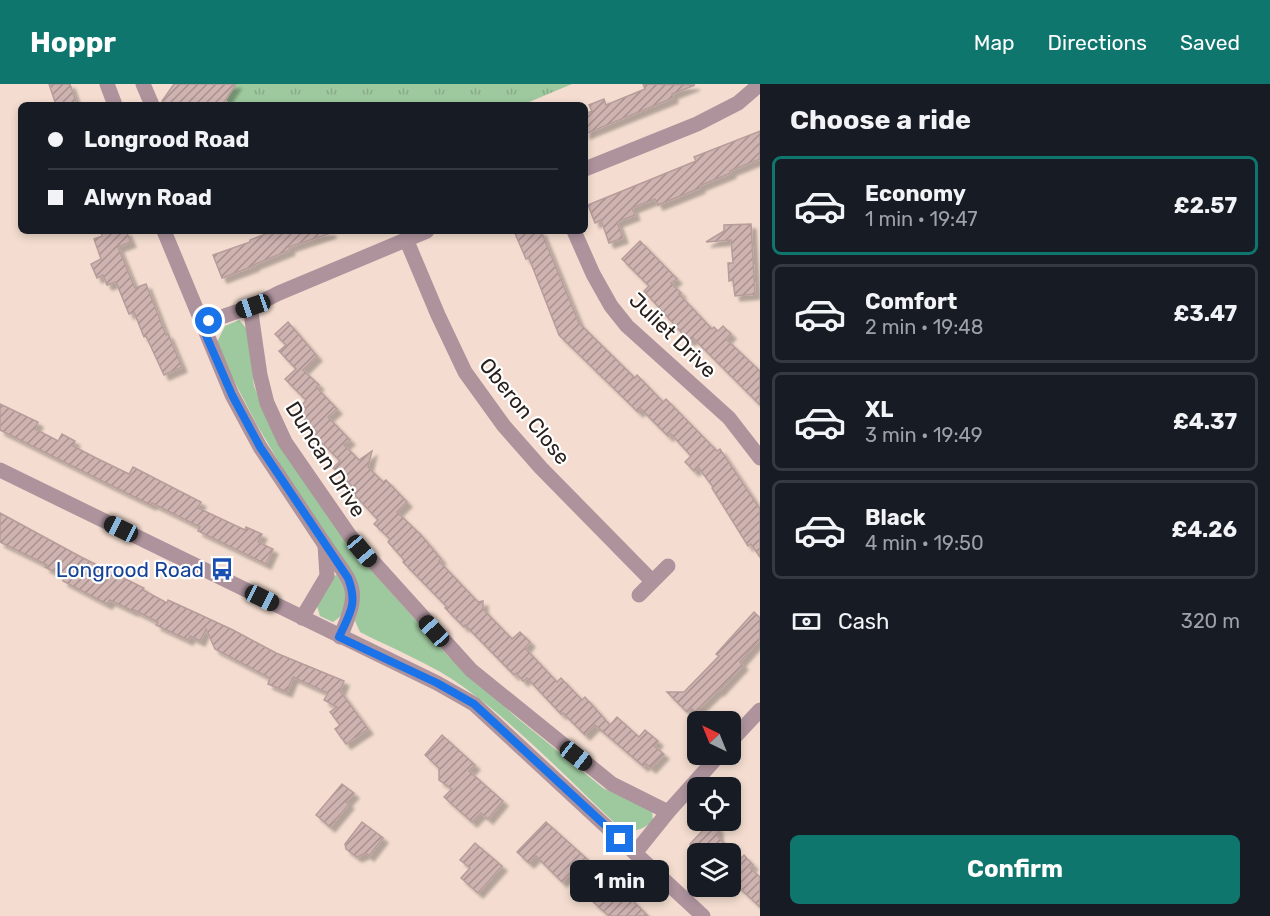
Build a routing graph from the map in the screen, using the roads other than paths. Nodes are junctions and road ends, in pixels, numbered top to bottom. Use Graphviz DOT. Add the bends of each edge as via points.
graph roads {
  1 [pos="107,84"];
  2 [pos="143,84"];
  3 [pos="760,84"];
  4 [pos="114,102"];
  5 [pos="151,102"];
  6 [pos="588,168"];
  7 [pos="169,234"];
  8 [pos="419,234"];
  9 [pos="575,234"];
  10 [pos="406,239"];
  11 [pos="253,306"];
  12 [pos="201,324"];
  13 [pos="760,458"];
  14 [pos="0,470"];
  15 [pos="325,546"];
  16 [pos="668,566"];
  17 [pos="652,581"];
  18 [pos="639,595"];
  19 [pos="302,618"];
  20 [pos="339,637"];
  21 [pos="760,710"];
  22 [pos="741,730"];
  23 [pos="710,765"];
  24 [pos="668,812"];
  25 [pos="635,853"];
  26 [pos="704,916"];
  1 -- 4 [label="street"];
  2 -- 5 [label="street"];
  3 -- 6 [label="street" via="738,103 697,124"];
  7 -- 12 [label="street"];
  8 -- 10 [label="street"];
  9 -- 13 [label="street, Juliet Drive" via="592,274 627,326 729,418"];
  10 -- 11 [label="street"];
  10 -- 17 [label="street, Oberon Close" via="471,381 542,468"];
  11 -- 12 [label="street"];
  11 -- 24 [label="street, Duncan Drive" via="267,404 285,442 350,536 471,670 612,784"];
  12 -- 15 [label="street" via="260,447"];
  14 -- 19 [label="street"];
  15 -- 19 [label="street" via="327,576"];
  15 -- 20 [label="street" via="348,578 354,594"];
  16 -- 17 [label="street"];
  17 -- 18 [label="street"];
  19 -- 20 [label="street"];
  20 -- 25 [label="street" via="474,704"];
  21 -- 22 [label="street"];
  23 -- 24 [label="street"];
  24 -- 25 [label="street"];
  25 -- 26 [label="street"];
}
